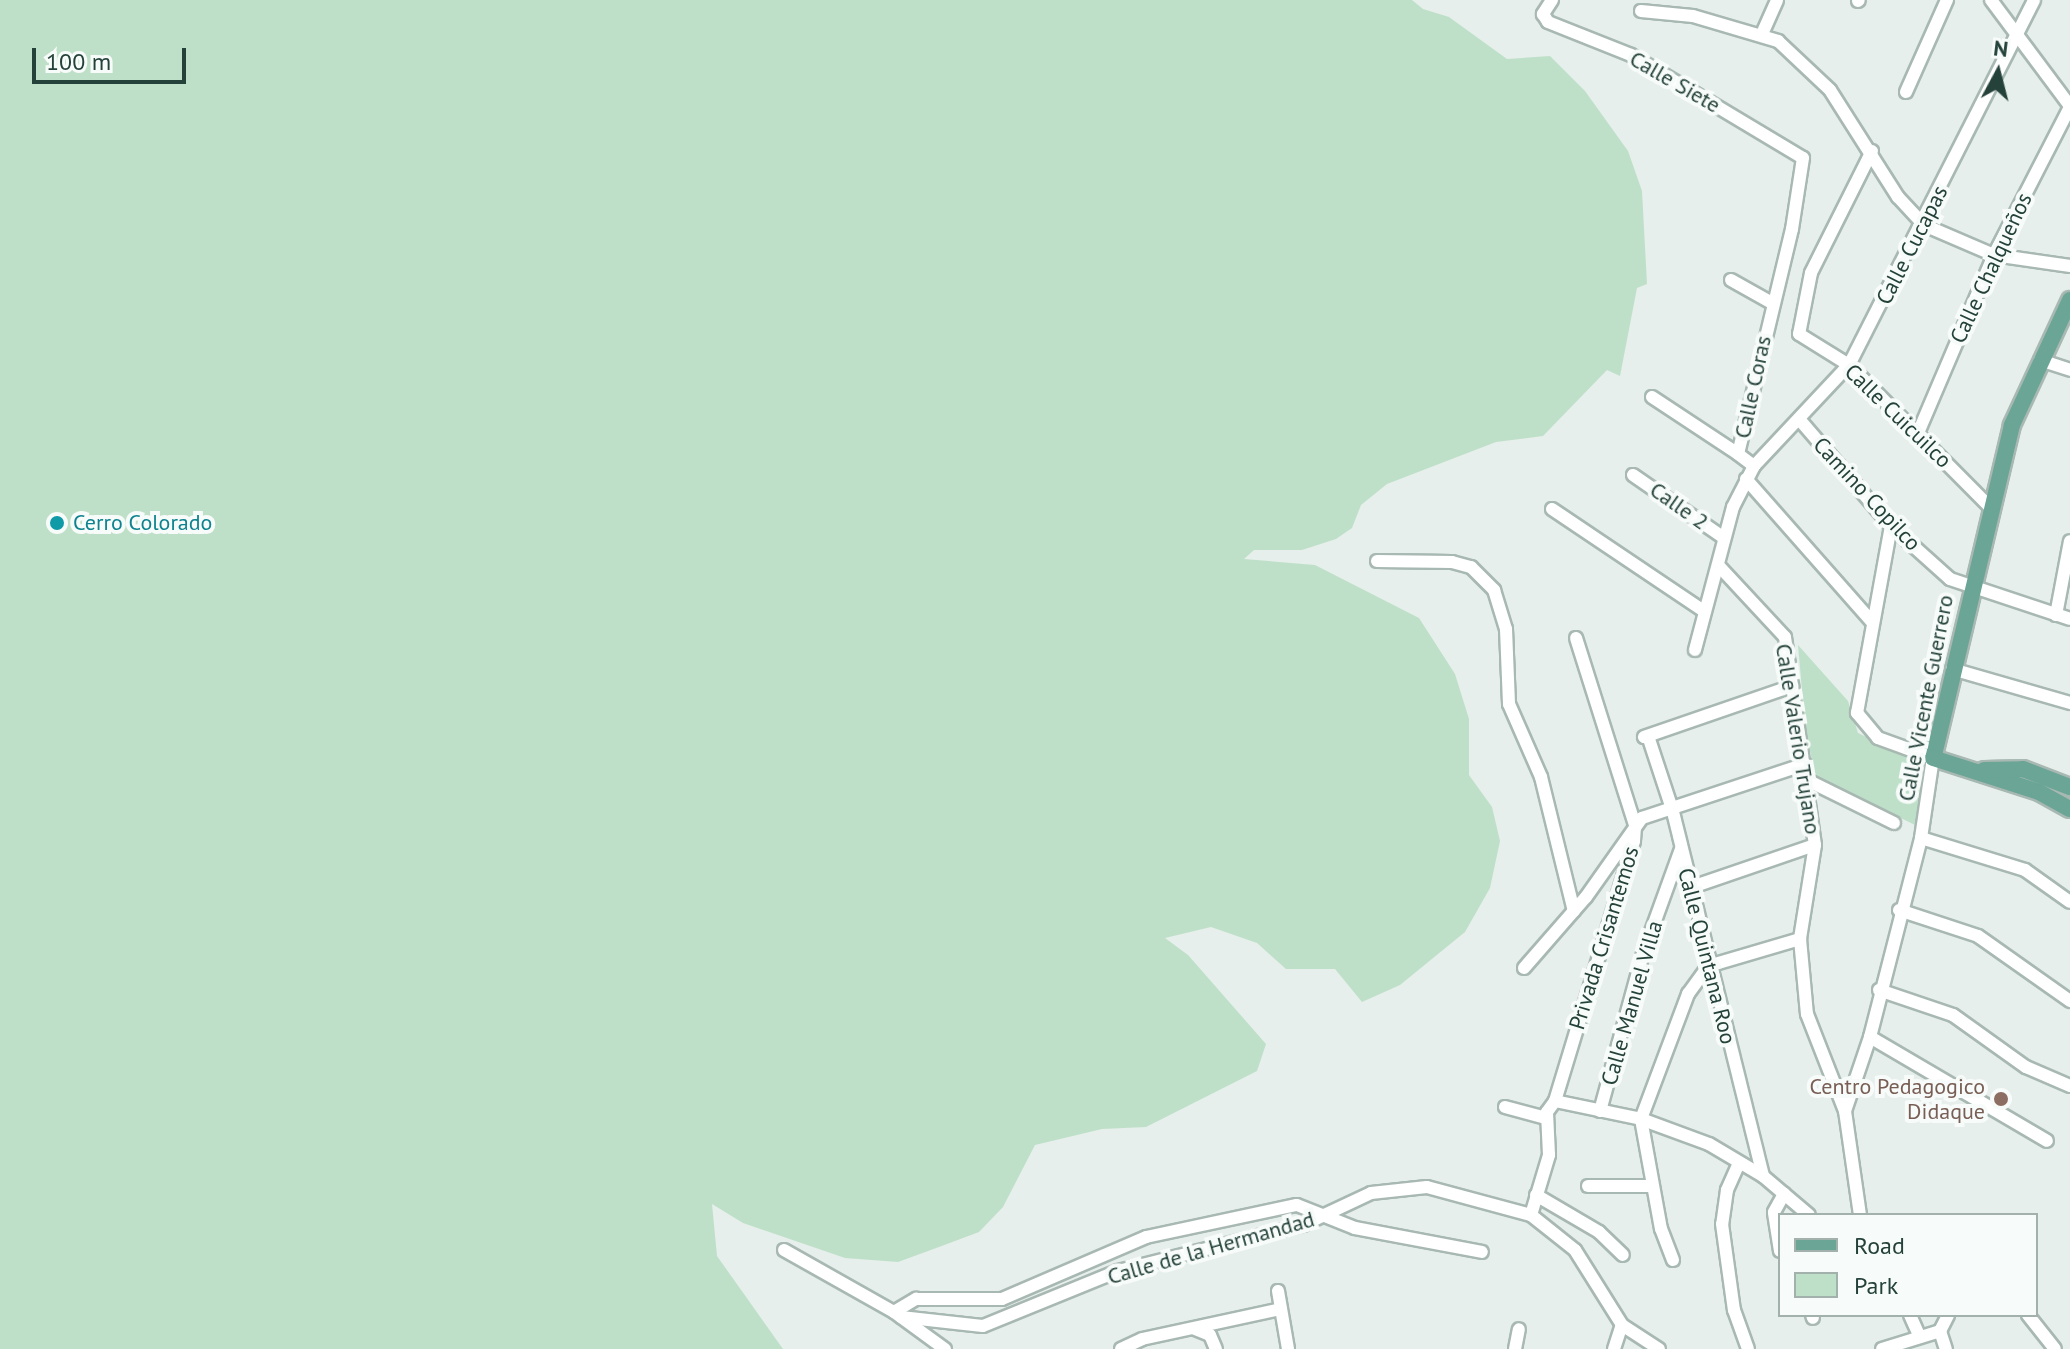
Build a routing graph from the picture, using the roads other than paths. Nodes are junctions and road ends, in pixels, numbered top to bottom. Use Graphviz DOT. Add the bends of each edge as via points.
graph roads {
  1 [pos="1552,0"];
  2 [pos="1777,0"];
  3 [pos="1947,0"];
  4 [pos="1991,0"];
  5 [pos="2034,0"];
  6 [pos="1641,11"];
  7 [pos="2018,32"];
  8 [pos="1762,34"];
  9 [pos="1906,92"];
  10 [pos="2070,106"];
  11 [pos="1872,151"];
  12 [pos="1803,158"];
  13 [pos="1924,225"];
  14 [pos="1994,255"];
  15 [pos="2070,266"];
  16 [pos="1731,280"];
  17 [pos="2070,300"];
  18 [pos="1772,303"];
  19 [pos="1799,334"];
  20 [pos="2040,360"];
  21 [pos="1849,365"];
  22 [pos="2070,370"];
  23 [pos="1652,397"];
  24 [pos="1799,419"];
  25 [pos="1918,433"];
  26 [pos="1738,454"];
  27 [pos="1754,466"];
  28 [pos="1633,475"];
  29 [pos="1746,479"];
  30 [pos="1990,507"];
  31 [pos="1552,509"];
  32 [pos="1891,526"];
  33 [pos="1724,538"];
  34 [pos="2070,541"];
  35 [pos="1377,561"];
  36 [pos="1718,565"];
  37 [pos="1971,587"];
  38 [pos="1705,612"];
  39 [pos="2056,615"];
  40 [pos="2070,619"];
  41 [pos="1871,621"];
  42 [pos="1576,638"];
  43 [pos="1695,650"];
  44 [pos="1952,669"];
  45 [pos="1792,686"];
  46 [pos="2070,703"];
  47 [pos="1933,758"];
  48 [pos="1805,764"];
  49 [pos="1979,771"];
  50 [pos="1807,780"];
  51 [pos="2070,787"];
  52 [pos="2070,809"];
  53 [pos="1673,812"];
  54 [pos="1894,823"];
  55 [pos="1635,825"];
  56 [pos="1921,838"];
  57 [pos="1815,845"];
  58 [pos="1681,849"];
  59 [pos="1692,887"];
  60 [pos="2070,902"];
  61 [pos="1899,910"];
  62 [pos="1574,911"];
  63 [pos="1800,939"];
  64 [pos="1708,966"];
  65 [pos="1524,968"];
  66 [pos="1879,990"];
  67 [pos="2070,1001"];
  68 [pos="1870,1037"];
  69 [pos="2070,1086"];
  70 [pos="1555,1101"];
  71 [pos="1505,1107"];
  72 [pos="1600,1111"];
  73 [pos="1845,1111"];
  74 [pos="1546,1118"];
  75 [pos="1641,1119"];
  76 [pos="2047,1141"];
  77 [pos="1739,1163"];
  78 [pos="1763,1176"];
  79 [pos="1588,1186"];
  80 [pos="1652,1186"];
  81 [pos="1784,1194"];
  82 [pos="1536,1195"];
  83 [pos="1331,1211"];
  84 [pos="1807,1213"];
  85 [pos="1860,1213"];
  86 [pos="1531,1215"];
  87 [pos="1191,1228"];
  88 [pos="1778,1238"];
  89 [pos="1197,1249"];
  90 [pos="784,1250"];
  91 [pos="1482,1252"];
  92 [pos="1623,1255"];
  93 [pos="1673,1260"];
  94 [pos="1278,1291"];
  95 [pos="1281,1309"];
  96 [pos="897,1314"];
  97 [pos="1911,1317"];
  98 [pos="1947,1317"];
  99 [pos="2030,1317"];
  100 [pos="1622,1325"];
  101 [pos="1192,1328"];
  102 [pos="1519,1329"];
  103 [pos="1940,1331"];
  104 [pos="1920,1337"];
  105 [pos="945,1349"];
  106 [pos="1121,1349"];
  107 [pos="1216,1349"];
  108 [pos="1288,1349"];
  109 [pos="1515,1349"];
  110 [pos="1614,1349"];
  111 [pos="1659,1349"];
  112 [pos="1748,1349"];
  113 [pos="1882,1349"];
  114 [pos="1946,1349"];
  115 [pos="2055,1349"];
  1 -- 12 [label="street, Calle Siete" via="1543,14 1548,22 1631,55"];
  2 -- 8 [label="street"];
  3 -- 9 [label="street"];
  4 -- 7 [label="street"];
  5 -- 7 [label="street, Calle Cucapas"];
  6 -- 8 [label="street" via="1693,16"];
  7 -- 10 [label="street"];
  7 -- 13 [label="street, Calle Cucapas"];
  8 -- 11 [label="street" via="1778,41 1830,90"];
  10 -- 14 [label="street, Calle Chalqueños"];
  11 -- 13 [label="street" via="1898,197"];
  11 -- 19 [label="street, Calle Coras" via="1811,273"];
  12 -- 18 [label="street, Calle Coras" via="1792,229"];
  13 -- 14 [label="street"];
  13 -- 21 [label="street, Calle Cucapas"];
  14 -- 15 [label="street"];
  14 -- 25 [label="street, Calle Chalqueños"];
  16 -- 18 [label="street"];
  17 -- 20 [label="main road, Calle Vicente Guerrero"];
  18 -- 26 [label="street, Calle Coras"];
  19 -- 21 [label="street, Calle Cuicuilco"];
  20 -- 22 [label="street"];
  20 -- 30 [label="main road, Calle Vicente Guerrero" via="2012,425"];
  21 -- 24 [label="street, Calle Cucapas"];
  21 -- 25 [label="street, Calle Cuicuilco"];
  23 -- 26 [label="street"];
  24 -- 27 [label="street, Calle Cucapas"];
  24 -- 32 [label="street, Camino Copilco"];
  25 -- 30 [label="street, Calle Cuicuilco"];
  26 -- 27 [label="street, Calle Coras"];
  27 -- 29 [label="street, Calle Coras"];
  28 -- 33 [label="street, Calle 2"];
  29 -- 33 [label="street, Calle Coras"];
  29 -- 41 [label="street"];
  30 -- 37 [label="main road, Calle Vicente Guerrero"];
  31 -- 38 [label="street"];
  32 -- 37 [label="street, Camino Copilco" via="1950,579"];
  32 -- 41 [label="street"];
  33 -- 36 [label="street, Calle Coras"];
  34 -- 39 [label="street"];
  35 -- 62 [label="street" via="1452,562 1471,567 1494,590 1506,629 1509,704 1541,777"];
  36 -- 38 [label="street, Calle Coras"];
  36 -- 45 [label="street, Calle Valerio Trujano" via="1785,637"];
  37 -- 39 [label="street, Camino Copilco"];
  37 -- 44 [label="main road, Calle Vicente Guerrero"];
  38 -- 43 [label="street, Calle Coras"];
  39 -- 40 [label="street, Camino Copilco"];
  41 -- 47 [label="street" via="1856,696 1860,723 1878,738"];
  42 -- 55 [label="street, Privada Crisantemos"];
  44 -- 46 [label="street"];
  44 -- 47 [label="main road, Calle Vicente Guerrero"];
  45 -- 48 [label="street, Calle Valerio Trujano"];
  45 -- 53 [label="street, Calle Quintana Roo" via="1645,736"];
  47 -- 49 [label="main road"];
  47 -- 56 [label="street, Calle Vicente Guerrero"];
  48 -- 50 [label="street, Calle Valerio Trujano"];
  48 -- 53 [label="street"];
  49 -- 51 [label="main road" via="2013,767"];
  49 -- 52 [label="main road"];
  50 -- 54 [label="street"];
  50 -- 57 [label="street, Calle Valerio Trujano"];
  53 -- 55 [label="street" via="1650,813"];
  53 -- 58 [label="street, Calle Quintana Roo"];
  55 -- 62 [label="street"];
  55 -- 70 [label="street, Privada Crisantemos" via="1633,851"];
  56 -- 60 [label="street" via="2025,870"];
  56 -- 61 [label="street, Calle Vicente Guerrero"];
  57 -- 59 [label="street"];
  57 -- 63 [label="street, Calle Valerio Trujano"];
  58 -- 59 [label="street, Calle Quintana Roo"];
  58 -- 72 [label="street, Calle Manuel Villa" via="1643,954"];
  59 -- 64 [label="street, Calle Quintana Roo"];
  61 -- 66 [label="street, Calle Vicente Guerrero"];
  61 -- 67 [label="street" via="1978,936"];
  62 -- 65 [label="street"];
  63 -- 64 [label="street"];
  63 -- 73 [label="street, Calle Valerio Trujano" via="1807,1014"];
  64 -- 75 [label="street" via="1688,994"];
  64 -- 78 [label="street, Calle Quintana Roo"];
  66 -- 68 [label="street, Calle Vicente Guerrero"];
  66 -- 69 [label="street" via="1953,1015 2026,1067"];
  68 -- 73 [label="street, Calle Vicente Guerrero"];
  68 -- 76 [label="street"];
  70 -- 72 [label="street"];
  70 -- 74 [label="street, Privada Crisantemos"];
  71 -- 74 [label="street"];
  72 -- 75 [label="street"];
  73 -- 85 [label="street, Calle Valerio Trujano"];
  74 -- 82 [label="street" via="1550,1147"];
  75 -- 77 [label="street" via="1709,1144"];
  75 -- 80 [label="street"];
  77 -- 78 [label="street"];
  77 -- 112 [label="street" via="1727,1190 1722,1224 1734,1310"];
  78 -- 81 [label="street"];
  79 -- 80 [label="street"];
  80 -- 93 [label="street"];
  81 -- 84 [label="street"];
  81 -- 88 [label="street" via="1774,1212"];
  82 -- 86 [label="street"];
  82 -- 92 [label="street" via="1599,1232"];
  83 -- 86 [label="street, Calle de la Hermandad" via="1371,1193 1427,1187"];
  83 -- 87 [label="street" via="1297,1205"];
  83 -- 89 [label="street, Calle de la Hermandad"];
  83 -- 91 [label="street" via="1355,1228"];
  86 -- 100 [label="street" via="1575,1250"];
  87 -- 89 [label="street"];
  87 -- 96 [label="street" via="1146,1237 1002,1299 916,1299"];
  89 -- 96 [label="street, Calle de la Hermandad" via="1118,1271 983,1326"];
  90 -- 96 [label="street"];
  94 -- 95 [label="street"];
  95 -- 101 [label="street"];
  95 -- 108 [label="street"];
  96 -- 105 [label="street"];
  97 -- 104 [label="street"];
  98 -- 103 [label="street"];
  99 -- 115 [label="street"];
  100 -- 110 [label="street"];
  100 -- 111 [label="street"];
  101 -- 106 [label="street"];
  101 -- 107 [label="street" via="1210,1335"];
  102 -- 109 [label="street"];
  103 -- 104 [label="street"];
  103 -- 114 [label="street"];
  104 -- 113 [label="street"];
}
